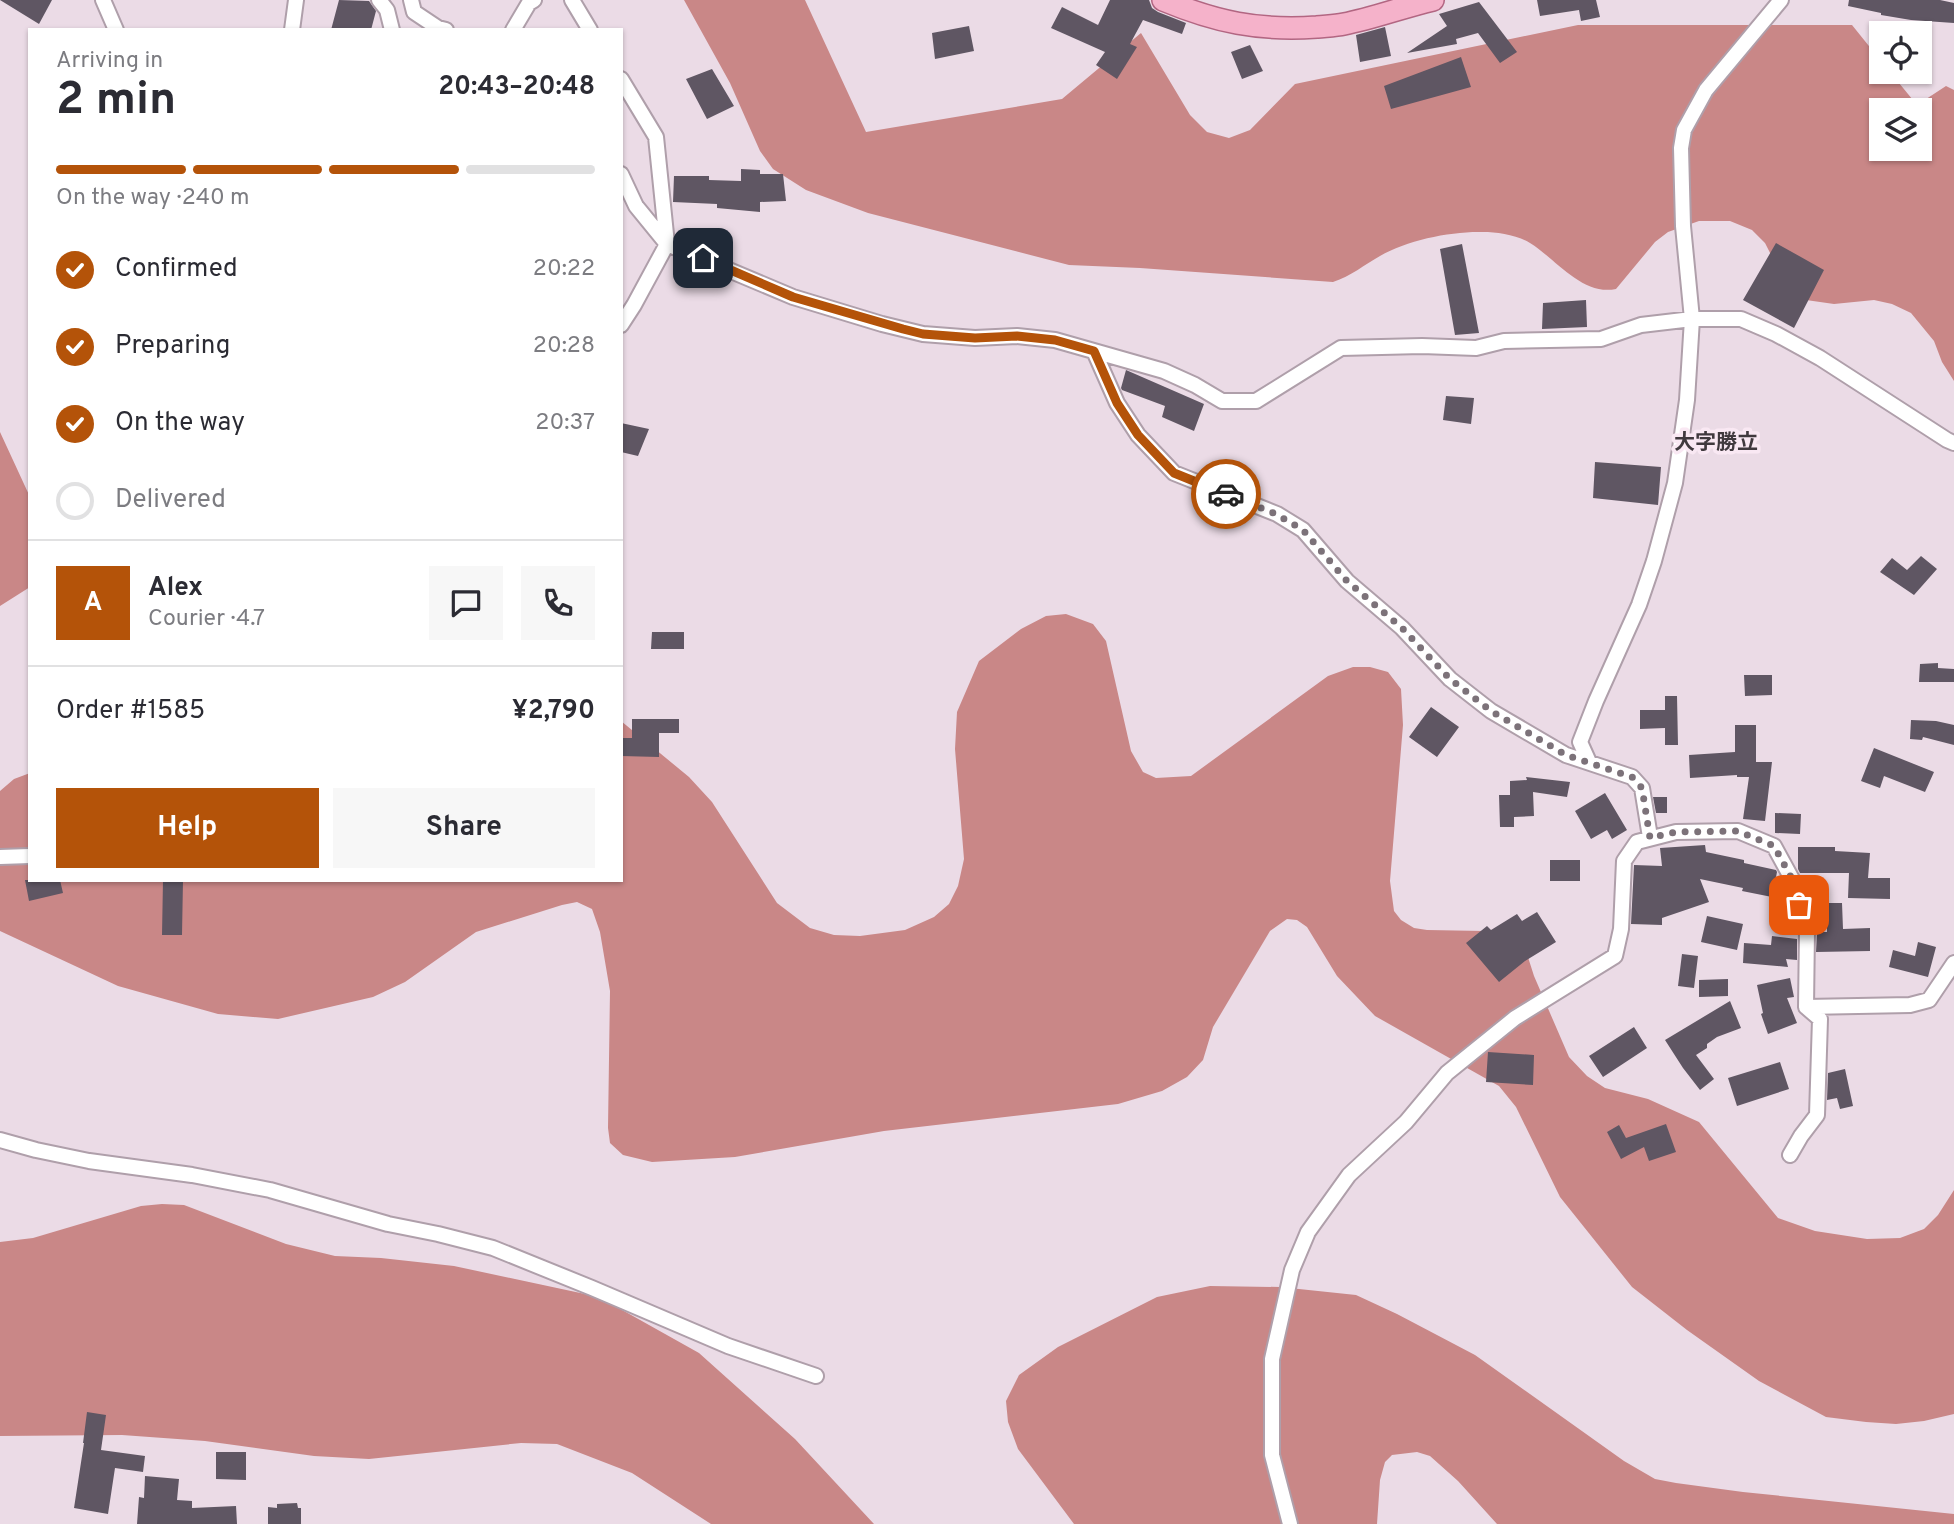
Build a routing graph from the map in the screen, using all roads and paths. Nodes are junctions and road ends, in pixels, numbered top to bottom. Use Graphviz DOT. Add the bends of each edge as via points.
graph roads {
  1 [pos="103,0"];
  2 [pos="296,0"];
  3 [pos="379,0"];
  4 [pos="411,0"];
  5 [pos="534,0"];
  6 [pos="572,0"];
  7 [pos="585,0"];
  8 [pos="1163,0"];
  9 [pos="1433,0"];
  10 [pos="1781,0"];
  11 [pos="588,27"];
  12 [pos="115,28"];
  13 [pos="292,28"];
  14 [pos="392,28"];
  15 [pos="438,28"];
  16 [pos="514,28"];
  17 [pos="623,82"];
  18 [pos="623,178"];
  19 [pos="667,244"];
  20 [pos="1692,319"];
  21 [pos="623,322"];
  22 [pos="1094,351"];
  23 [pos="1954,443"];
  24 [pos="1589,762"];
  25 [pos="1650,838"];
  26 [pos="28,856"];
  27 [pos="0,858"];
  28 [pos="1954,963"];
  29 [pos="1806,1007"];
  30 [pos="0,1140"];
  31 [pos="1790,1155"];
  32 [pos="817,1376"];
  33 [pos="1290,1524"];
  1 -- 12 [label="street"];
  2 -- 13 [label="street"];
  3 -- 14 [label="street"];
  4 -- 15 [label="street" via="414,12"];
  5 -- 16 [label="street"];
  6 -- 11 [label="street"];
  7 -- 11 [label="street"];
  8 -- 9 [label="main road" via="1234,23 1286,28 1342,25"];
  10 -- 20 [label="street" via="1706,90 1684,131 1683,226"];
  17 -- 19 [label="street" via="656,137"];
  18 -- 19 [label="street" via="636,206"];
  19 -- 21 [label="street"];
  19 -- 22 [label="street" via="793,297 882,324 923,334 1055,340"];
  20 -- 22 [label="street" via="1641,325 1601,339 1504,341 1476,348 1341,348 1256,401 1222,401 1164,371"];
  20 -- 23 [label="street" via="1741,319 1776,334"];
  20 -- 24 [label="street" via="1675,483 1639,605 1580,742"];
  22 -- 24 [label="street" via="1117,403 1138,435 1174,473 1276,514 1303,530 1347,581 1402,628 1450,679 1511,723 1566,755"];
  24 -- 25 [label="street" via="1632,777 1642,788"];
  25 -- 29 [label="street" via="1676,832 1738,831 1774,846 1792,879 1807,931"];
  25 -- 33 [label="street" via="1637,842 1624,861 1615,956 1515,1018 1447,1073 1406,1122 1349,1175 1308,1232 1292,1270 1272,1359 1272,1455"];
  26 -- 27 [label="street"];
  28 -- 29 [label="street" via="1929,1000 1910,1005"];
  29 -- 31 [label="street" via="1820,1019 1817,1115"];
  30 -- 32 [label="street" via="89,1161 270,1190 492,1248 728,1346"];
}
